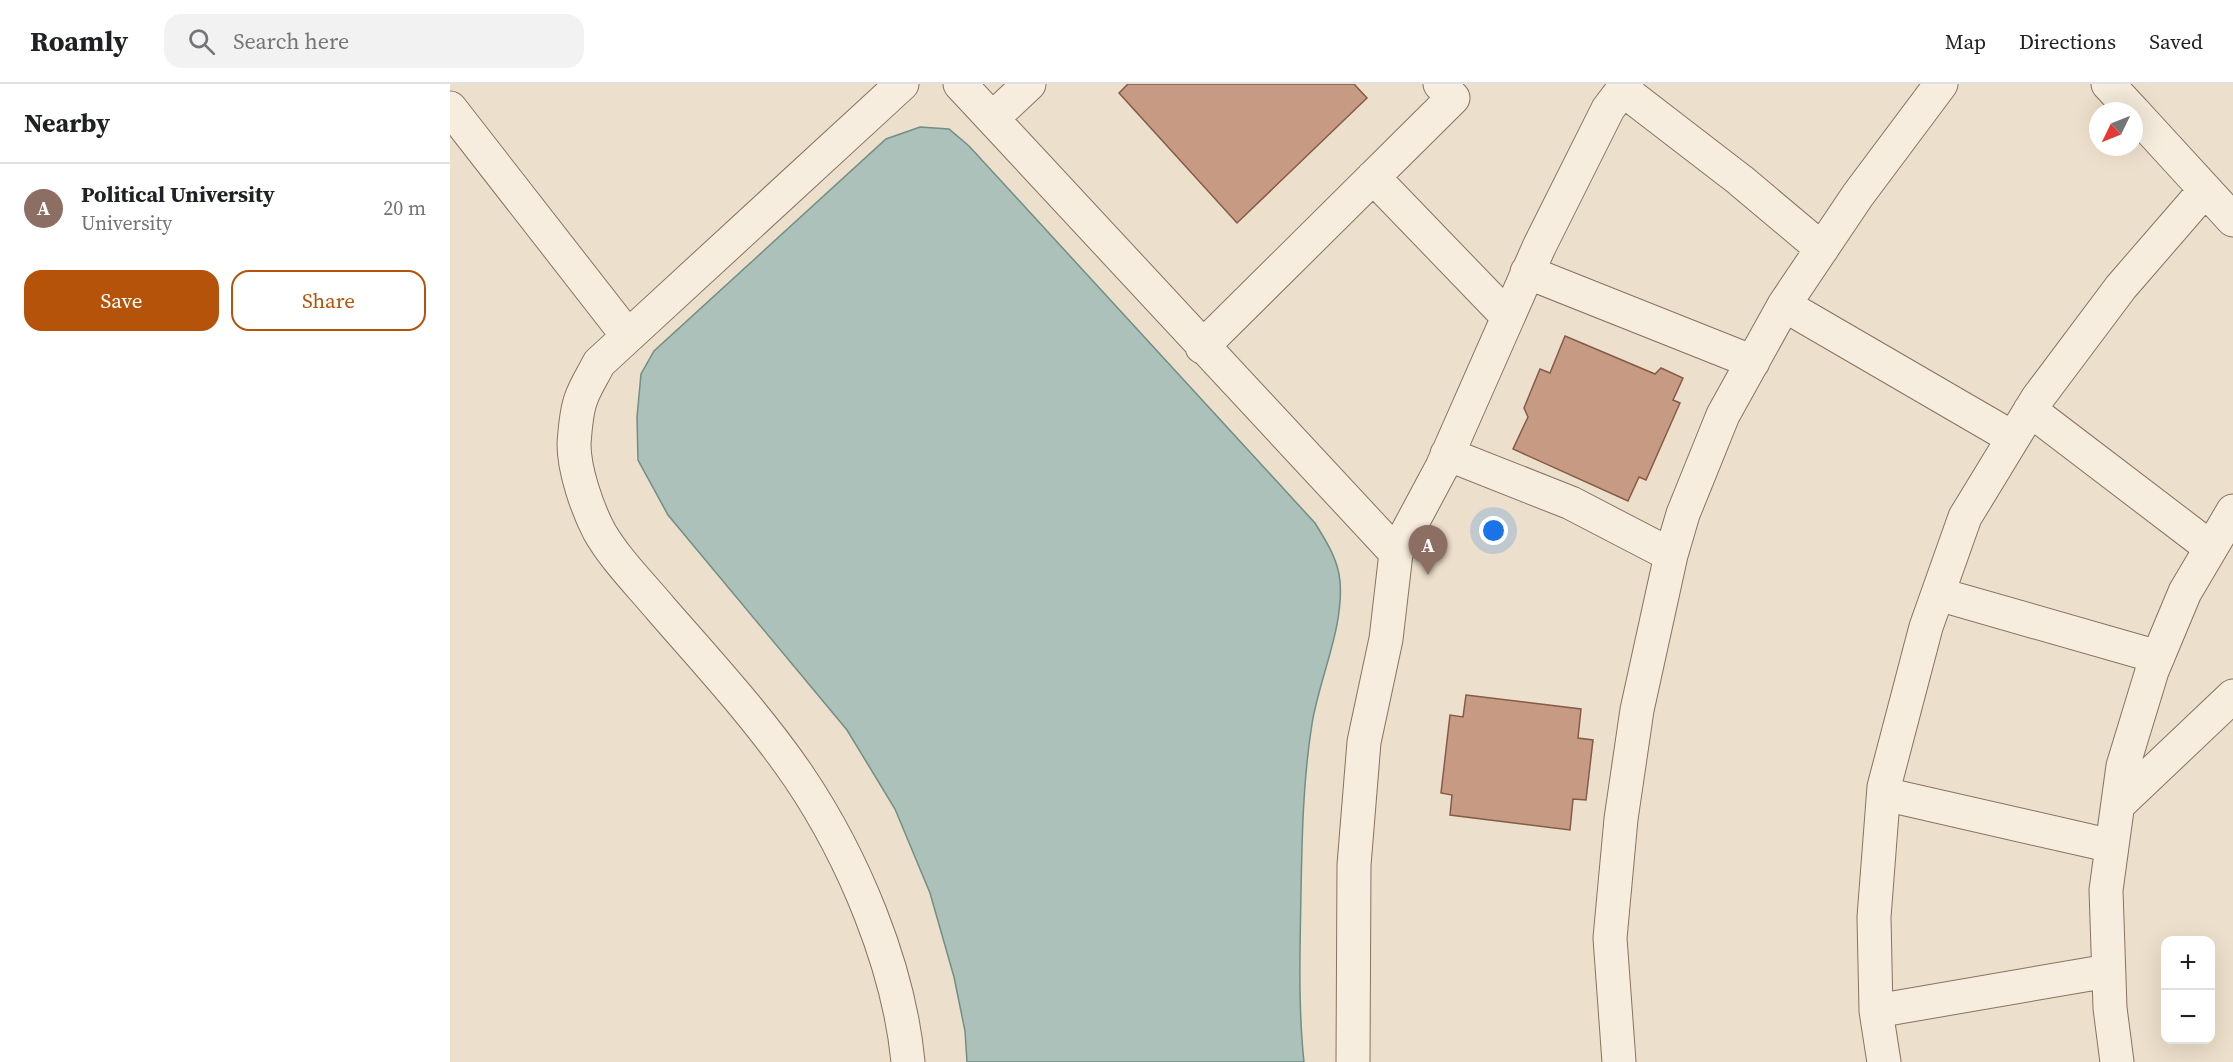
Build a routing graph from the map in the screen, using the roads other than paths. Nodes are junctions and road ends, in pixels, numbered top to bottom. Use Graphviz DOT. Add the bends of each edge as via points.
graph roads {
  1 [pos="902,84"];
  2 [pos="960,84"];
  3 [pos="1029,84"];
  4 [pos="1440,84"];
  5 [pos="1941,84"];
  6 [pos="2108,84"];
  7 [pos="1625,87"];
  8 [pos="2124,102"];
  9 [pos="450,108"];
  10 [pos="993,118"];
  11 [pos="2143,123"];
  12 [pos="1372,177"];
  13 [pos="2205,190"];
  14 [pos="2233,220"];
  15 [pos="1822,249"];
  16 [pos="1527,272"];
  17 [pos="1784,305"];
  18 [pos="1508,317"];
  19 [pos="627,335"];
  20 [pos="1202,347"];
  21 [pos="1753,362"];
  22 [pos="2030,410"];
  23 [pos="2013,438"];
  24 [pos="1447,454"];
  25 [pos="2233,511"];
  26 [pos="2211,548"];
  27 [pos="1396,553"];
  28 [pos="1671,555"];
  29 [pos="1938,594"];
  30 [pos="2158,657"];
  31 [pos="2233,696"];
  32 [pos="1884,794"];
  33 [pos="2118,805"];
  34 [pos="2112,846"];
  35 [pos="2108,971"];
  36 [pos="1876,1011"];
  37 [pos="908,1062"];
  38 [pos="1353,1062"];
  39 [pos="1619,1062"];
  40 [pos="1884,1062"];
  41 [pos="2117,1062"];
  1 -- 19 [label="lane"];
  2 -- 10 [label="lane"];
  3 -- 10 [label="lane"];
  4 -- 12 [label="lane" via="1453,98"];
  5 -- 15 [label="lane"];
  6 -- 8 [label="lane"];
  7 -- 15 [label="lane"];
  7 -- 16 [label="lane" via="1608,109"];
  9 -- 19 [label="lane"];
  10 -- 20 [label="lane"];
  11 -- 13 [label="lane"];
  12 -- 18 [label="lane"];
  12 -- 20 [label="lane"];
  13 -- 14 [label="lane"];
  13 -- 22 [label="lane" via="2121,287"];
  15 -- 17 [label="lane"];
  16 -- 18 [label="lane"];
  16 -- 21 [label="lane"];
  17 -- 21 [label="lane"];
  17 -- 23 [label="lane"];
  18 -- 24 [label="lane"];
  19 -- 37 [label="lane" via="599,363 580,400 574,446 581,487 599,531 762,729 799,777 830,828 862,891 889,969"];
  20 -- 27 [label="lane"];
  21 -- 28 [label="lane" via="1723,415 1683,514"];
  22 -- 23 [label="lane"];
  22 -- 26 [label="lane"];
  23 -- 29 [label="lane" via="1965,517"];
  24 -- 27 [label="lane"];
  24 -- 28 [label="lane" via="1571,503"];
  25 -- 26 [label="lane"];
  26 -- 30 [label="lane" via="2186,592"];
  27 -- 38 [label="lane" via="1386,639 1364,742 1354,865"];
  28 -- 39 [label="lane" via="1637,710 1621,819 1611,938"];
  29 -- 30 [label="lane"];
  29 -- 32 [label="lane"];
  30 -- 33 [label="lane" via="2123,766"];
  31 -- 33 [label="lane"];
  32 -- 34 [label="lane"];
  32 -- 36 [label="lane" via="1875,917"];
  33 -- 34 [label="lane"];
  34 -- 35 [label="lane" via="2106,890"];
  35 -- 36 [label="lane"];
  35 -- 41 [label="lane"];
  36 -- 40 [label="lane"];
}
